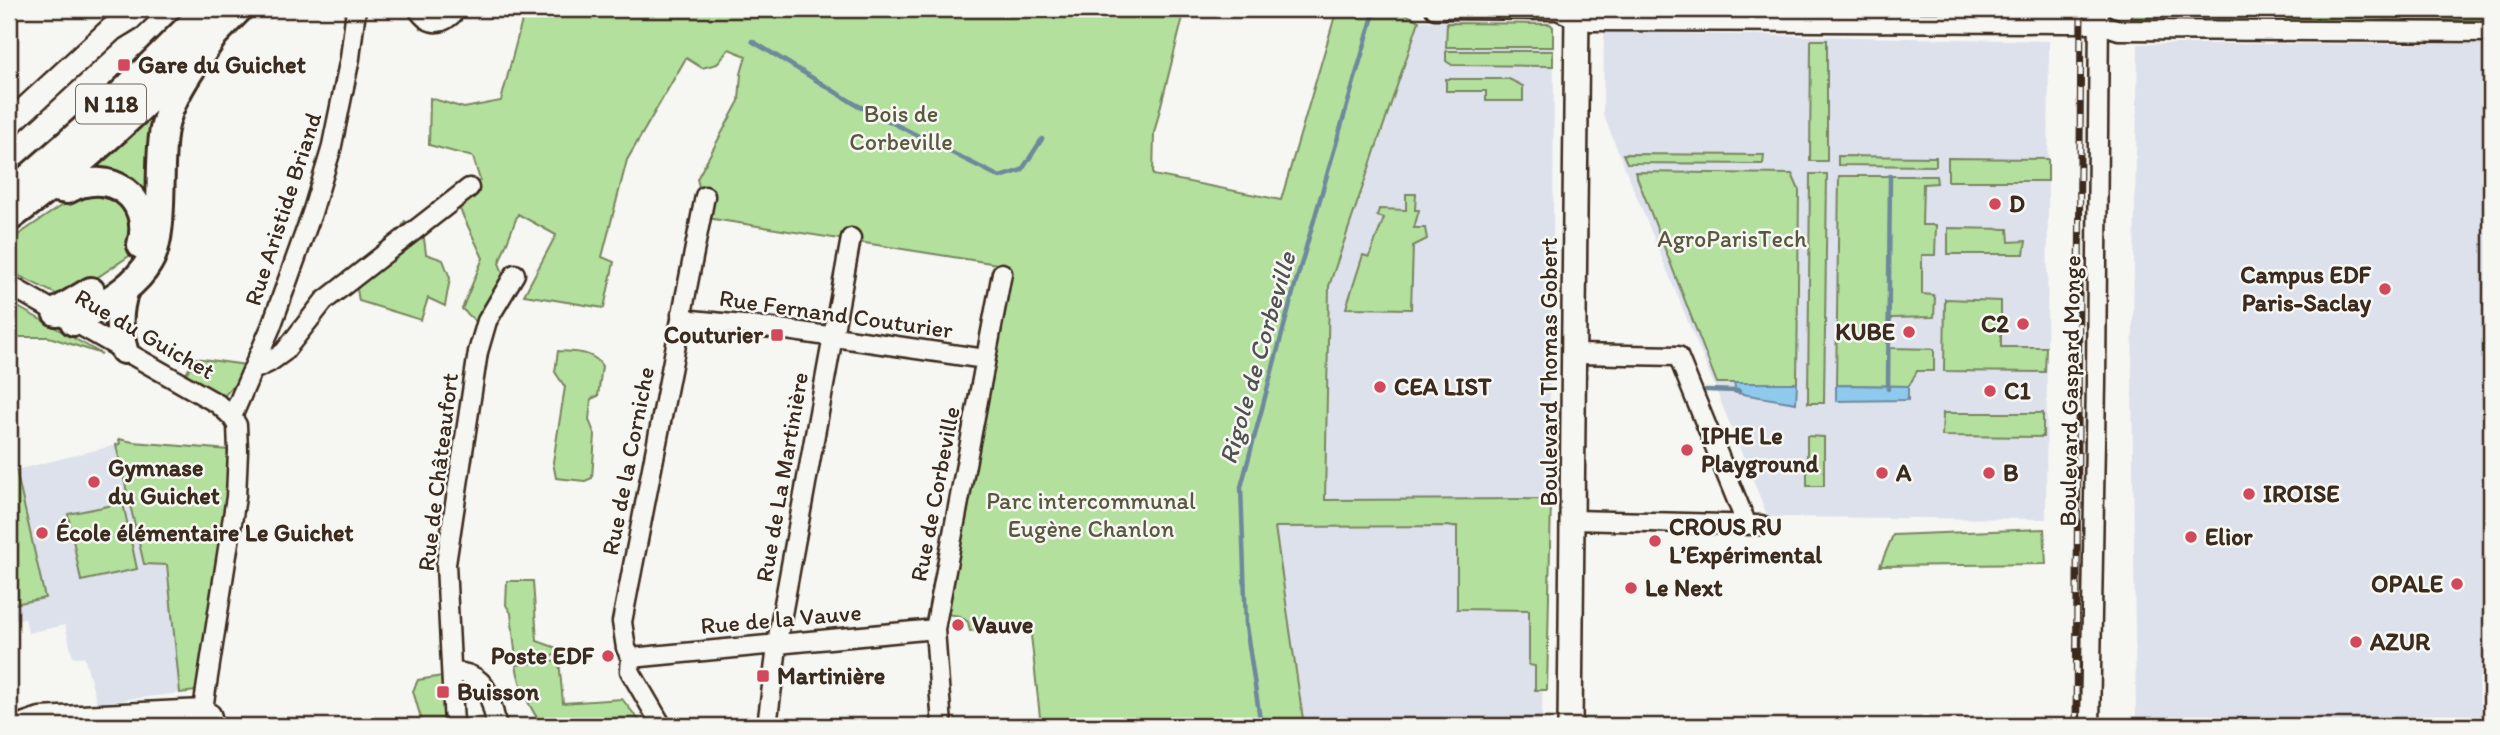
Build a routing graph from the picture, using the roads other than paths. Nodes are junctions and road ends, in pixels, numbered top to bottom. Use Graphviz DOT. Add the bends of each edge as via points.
graph roads {
  1 [pos="126,9"];
  2 [pos="139,9"];
  3 [pos="207,9"];
  4 [pos="239,9"];
  5 [pos="356,9"];
  6 [pos="418,9"];
  7 [pos="457,9"];
  8 [pos="1436,9"];
  9 [pos="1577,14"];
  10 [pos="2098,16"];
  11 [pos="112,29"];
  12 [pos="2491,32"];
  13 [pos="214,35"];
  14 [pos="9,124"];
  15 [pos="51,187"];
  16 [pos="469,188"];
  17 [pos="9,195"];
  18 [pos="705,196"];
  19 [pos="9,218"];
  20 [pos="851,238"];
  21 [pos="1002,273"];
  22 [pos="514,274"];
  23 [pos="9,285"];
  24 [pos="125,289"];
  25 [pos="681,315"];
  26 [pos="65,317"];
  27 [pos="833,338"];
  28 [pos="124,350"];
  29 [pos="1575,354"];
  30 [pos="985,359"];
  31 [pos="253,370"];
  32 [pos="232,416"];
  33 [pos="1574,520"];
  34 [pos="935,629"];
  35 [pos="778,644"];
  36 [pos="631,658"];
  37 [pos="452,672"];
  38 [pos="203,717"];
  39 [pos="13,726"];
  40 [pos="215,726"];
  41 [pos="454,726"];
  42 [pos="497,726"];
  43 [pos="662,726"];
  44 [pos="767,726"];
  45 [pos="942,726"];
  46 [pos="1570,726"];
  47 [pos="2090,726"];
  1 -- 11 [label="main road"];
  2 -- 11 [label="main road"];
  3 -- 17 [label="highway, N 118" via="99,116"];
  4 -- 13 [label="highway"];
  5 -- 31 [label="street, Rue Aristide Briand" via="331,150"];
  6 -- 7 [label="street" via="427,21 436,23 450,18"];
  8 -- 9 [label="street"];
  9 -- 10 [label="street" via="1592,21"];
  9 -- 29 [label="main road, Boulevard Thomas Gobert"];
  10 -- 12 [label="street" via="2119,30"];
  10 -- 47 [label="street, Boulevard Gaspard Monge"];
  11 -- 14 [label="main road"];
  13 -- 15 [label="highway, N 118"];
  13 -- 24 [label="highway" via="178,88 167,115 154,252 141,275"];
  15 -- 19 [label="highway, N 118"];
  15 -- 26 [label="highway" via="67,190 90,181 112,183 132,198 142,218 141,248 128,266"];
  16 -- 31 [label="street" via="324,302 284,352"];
  18 -- 25 [label="street, Rue de la Corniche"];
  20 -- 27 [label="street, Rue de La Martinière"];
  21 -- 30 [label="street, Rue de Corbeville"];
  22 -- 37 [label="street, Rue de Châteaufort" via="487,321 478,352 446,564"];
  23 -- 26 [label="street, Rue du Guichet"];
  24 -- 26 [label="highway"];
  24 -- 28 [label="highway" via="118,315"];
  25 -- 27 [label="street, Rue Fernand Couturier"];
  25 -- 36 [label="street, Rue de la Corniche" via="622,622"];
  26 -- 28 [label="street, Rue du Guichet"];
  27 -- 30 [label="street, Rue Fernand Couturier"];
  27 -- 35 [label="street, Rue de La Martinière"];
  28 -- 32 [label="street, Rue du Guichet"];
  29 -- 33 [label="main road, Boulevard Thomas Gobert"];
  29 -- 33 [label="street" via="1678,356 1754,525"];
  30 -- 34 [label="street, Rue de Corbeville"];
  31 -- 32 [label="street, Rue Aristide Briand"];
  32 -- 38 [label="street" via="239,440 236,497"];
  33 -- 46 [label="main road, Boulevard Thomas Gobert"];
  34 -- 35 [label="street, Rue de la Vauve"];
  34 -- 45 [label="street, Rue de Corbeville"];
  35 -- 36 [label="street, Rue de la Vauve"];
  35 -- 44 [label="street, Rue de La Martinière"];
  36 -- 43 [label="street, Rue de la Corniche" via="630,671"];
  37 -- 41 [label="street, Rue de Châteaufort"];
  37 -- 42 [label="street" via="478,678 487,689"];
  38 -- 39 [label="street" via="40,717"];
  38 -- 40 [label="street" via="211,714"];
}
